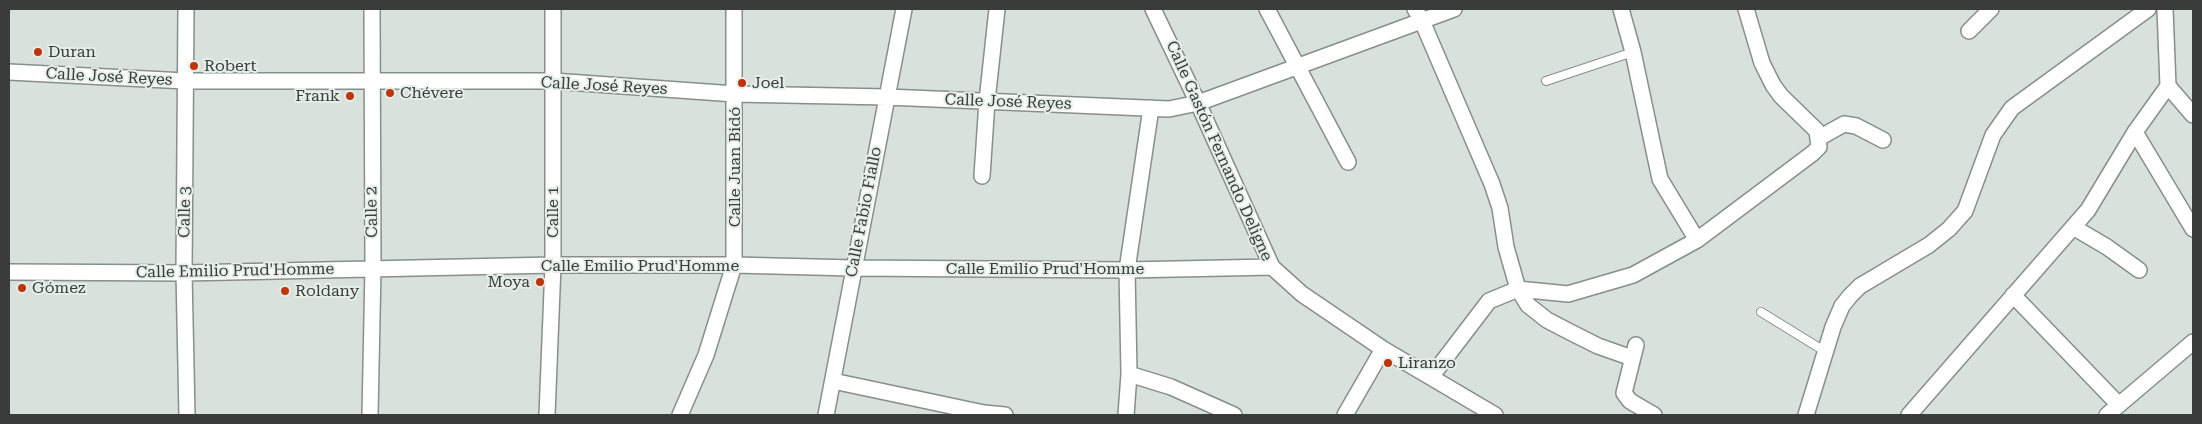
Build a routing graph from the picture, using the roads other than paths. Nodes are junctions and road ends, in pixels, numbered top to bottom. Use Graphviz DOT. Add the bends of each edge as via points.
graph roads {
  1 [pos="186,9"];
  2 [pos="372,9"];
  3 [pos="553,9"];
  4 [pos="734,9"];
  5 [pos="904,9"];
  6 [pos="997,9"];
  7 [pos="1153,9"];
  8 [pos="1267,9"];
  9 [pos="1454,9"];
  10 [pos="1621,9"];
  11 [pos="1746,9"];
  12 [pos="1991,9"];
  13 [pos="2148,9"];
  14 [pos="2165,9"];
  15 [pos="1419,15"];
  16 [pos="1970,31"];
  17 [pos="1633,52"];
  18 [pos="1297,65"];
  19 [pos="9,72"];
  20 [pos="186,81"];
  21 [pos="371,81"];
  22 [pos="553,81"];
  23 [pos="1546,81"];
  24 [pos="2168,86"];
  25 [pos="735,94"];
  26 [pos="887,97"];
  27 [pos="987,101"];
  28 [pos="1198,103"];
  29 [pos="1151,108"];
  30 [pos="2193,115"];
  31 [pos="2136,132"];
  32 [pos="1819,138"];
  33 [pos="1883,140"];
  34 [pos="1348,162"];
  35 [pos="982,176"];
  36 [pos="2193,226"];
  37 [pos="2073,227"];
  38 [pos="1697,240"];
  39 [pos="734,265"];
  40 [pos="553,266"];
  41 [pos="1272,267"];
  42 [pos="373,268"];
  43 [pos="852,268"];
  44 [pos="1127,270"];
  45 [pos="2139,270"];
  46 [pos="9,272"];
  47 [pos="184,273"];
  48 [pos="1518,289"];
  49 [pos="2013,295"];
  50 [pos="1761,312"];
  51 [pos="2193,342"];
  52 [pos="1383,349"];
  53 [pos="1826,352"];
  54 [pos="1129,374"];
  55 [pos="1432,377"];
  56 [pos="833,382"];
  57 [pos="2113,410"];
  58 [pos="187,415"];
  59 [pos="370,415"];
  60 [pos="547,415"];
  61 [pos="680,415"];
  62 [pos="826,415"];
  63 [pos="1005,415"];
  64 [pos="1126,415"];
  65 [pos="1234,415"];
  66 [pos="1345,415"];
  67 [pos="1495,415"];
  68 [pos="1654,415"];
  69 [pos="1806,415"];
  70 [pos="1909,415"];
  1 -- 20 [label="street, Calle 3"];
  2 -- 21 [label="street, Calle 2"];
  3 -- 22 [label="street, Calle 1"];
  4 -- 25 [label="street, Calle Juan Bidó"];
  5 -- 26 [label="street, Calle Fabio Fiallo"];
  6 -- 27 [label="street"];
  7 -- 28 [label="street, Calle Gastón Fernando Deligne"];
  8 -- 18 [label="street"];
  9 -- 15 [label="street, Calle José Reyes"];
  10 -- 17 [label="street"];
  11 -- 32 [label="street" via="1762,64 1781,96 1814,127"];
  12 -- 16 [label="street"];
  13 -- 53 [label="street" via="2012,108 1993,135 1965,211 1929,245 1860,286 1850,296 1833,327"];
  14 -- 24 [label="street"];
  15 -- 18 [label="street, Calle José Reyes"];
  15 -- 48 [label="street" via="1500,208 1506,247"];
  17 -- 23 [label="lane"];
  17 -- 38 [label="street" via="1660,179"];
  18 -- 28 [label="street, Calle José Reyes"];
  18 -- 34 [label="street"];
  19 -- 20 [label="street, Calle José Reyes"];
  20 -- 21 [label="street, Calle José Reyes"];
  20 -- 47 [label="street, Calle 3"];
  21 -- 22 [label="street, Calle José Reyes"];
  21 -- 42 [label="street, Calle 2"];
  22 -- 25 [label="street, Calle José Reyes"];
  22 -- 40 [label="street, Calle 1"];
  24 -- 30 [label="street"];
  24 -- 31 [label="street"];
  25 -- 26 [label="street, Calle José Reyes"];
  25 -- 39 [label="street, Calle Juan Bidó"];
  26 -- 27 [label="street, Calle José Reyes"];
  26 -- 43 [label="street, Calle Fabio Fiallo"];
  27 -- 29 [label="street, Calle José Reyes"];
  27 -- 35 [label="street"];
  28 -- 29 [label="street, Calle José Reyes" via="1169,109"];
  28 -- 41 [label="street, Calle Gastón Fernando Deligne"];
  29 -- 44 [label="street"];
  31 -- 36 [label="street"];
  31 -- 37 [label="street" via="2088,210"];
  32 -- 33 [label="street" via="1844,124 1856,126"];
  32 -- 38 [label="street" via="1819,147 1813,153"];
  37 -- 45 [label="street"];
  37 -- 49 [label="street"];
  38 -- 48 [label="street" via="1633,275 1568,294"];
  39 -- 40 [label="street, Calle Emilio Prud'Homme"];
  39 -- 43 [label="street, Calle Emilio Prud'Homme"];
  39 -- 61 [label="street, Calle Juan Bidó" via="706,355"];
  40 -- 42 [label="street, Calle Emilio Prud'Homme"];
  40 -- 60 [label="street, Calle 1"];
  41 -- 44 [label="street, Calle Emilio Prud'Homme"];
  41 -- 52 [label="street, Calle Gastón Fernando Deligne" via="1302,294"];
  42 -- 47 [label="street, Calle Emilio Prud'Homme"];
  42 -- 59 [label="street, Calle 2"];
  43 -- 44 [label="street, Calle Emilio Prud'Homme"];
  43 -- 56 [label="street, Calle Fabio Fiallo"];
  44 -- 54 [label="street"];
  46 -- 47 [label="street, Calle Emilio Prud'Homme"];
  47 -- 58 [label="street, Calle 3"];
  48 -- 55 [label="street" via="1489,301"];
  48 -- 68 [label="street" via="1528,305 1548,320 1598,346 1634,351 1624,393 1630,401"];
  49 -- 57 [label="street"];
  49 -- 70 [label="street"];
  50 -- 53 [label="lane"];
  51 -- 57 [label="street"];
  52 -- 55 [label="street, Calle Gastón Fernando Deligne"];
  52 -- 66 [label="street"];
  53 -- 69 [label="street"];
  54 -- 64 [label="street"];
  54 -- 65 [label="street" via="1171,387"];
  55 -- 67 [label="street, Calle Gastón Fernando Deligne"];
  56 -- 62 [label="street, Calle Fabio Fiallo"];
  56 -- 63 [label="street"];
}
